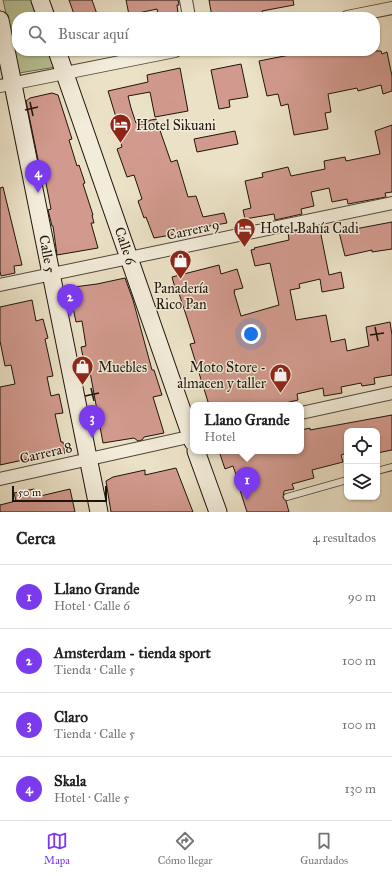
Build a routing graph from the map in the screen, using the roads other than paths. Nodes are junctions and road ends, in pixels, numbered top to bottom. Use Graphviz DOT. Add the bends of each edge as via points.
graph roads {
  1 [pos="40,0"];
  2 [pos="186,0"];
  3 [pos="378,5"];
  4 [pos="392,8"];
  5 [pos="44,12"];
  6 [pos="188,12"];
  7 [pos="360,12"];
  8 [pos="0,20"];
  9 [pos="59,56"];
  10 [pos="151,56"];
  11 [pos="65,73"];
  12 [pos="6,84"];
  13 [pos="392,203"];
  14 [pos="129,259"];
  15 [pos="51,275"];
  16 [pos="0,285"];
  17 [pos="392,393"];
  18 [pos="304,412"];
  19 [pos="190,432"];
  20 [pos="190,442"];
  21 [pos="198,454"];
  22 [pos="88,459"];
  23 [pos="392,467"];
  24 [pos="380,471"];
  25 [pos="0,478"];
  26 [pos="344,481"];
  27 [pos="287,497"];
  28 [pos="98,512"];
  29 [pos="218,512"];
  1 -- 5 [label="street"];
  2 -- 6 [label="street"];
  3 -- 4 [label="street"];
  3 -- 7 [label="street"];
  8 -- 12 [label="street, Calle 5"];
  9 -- 11 [label="street, Calle 6"];
  10 -- 11 [label="street"];
  11 -- 12 [label="street"];
  11 -- 14 [label="street, Calle 6"];
  12 -- 15 [label="street, Calle 5"];
  13 -- 14 [label="street, Carrera 9"];
  14 -- 15 [label="street, Carrera 9"];
  14 -- 19 [label="street, Calle 6"];
  15 -- 16 [label="street, Carrera 9"];
  15 -- 22 [label="street, Calle 5"];
  17 -- 18 [label="street"];
  20 -- 22 [label="street, Carrera 8"];
  21 -- 29 [label="street, Calle 6"];
  22 -- 25 [label="street, Carrera 8"];
  22 -- 28 [label="street, Calle 5"];
  23 -- 24 [label="lane"];
  26 -- 27 [label="lane"];
}
